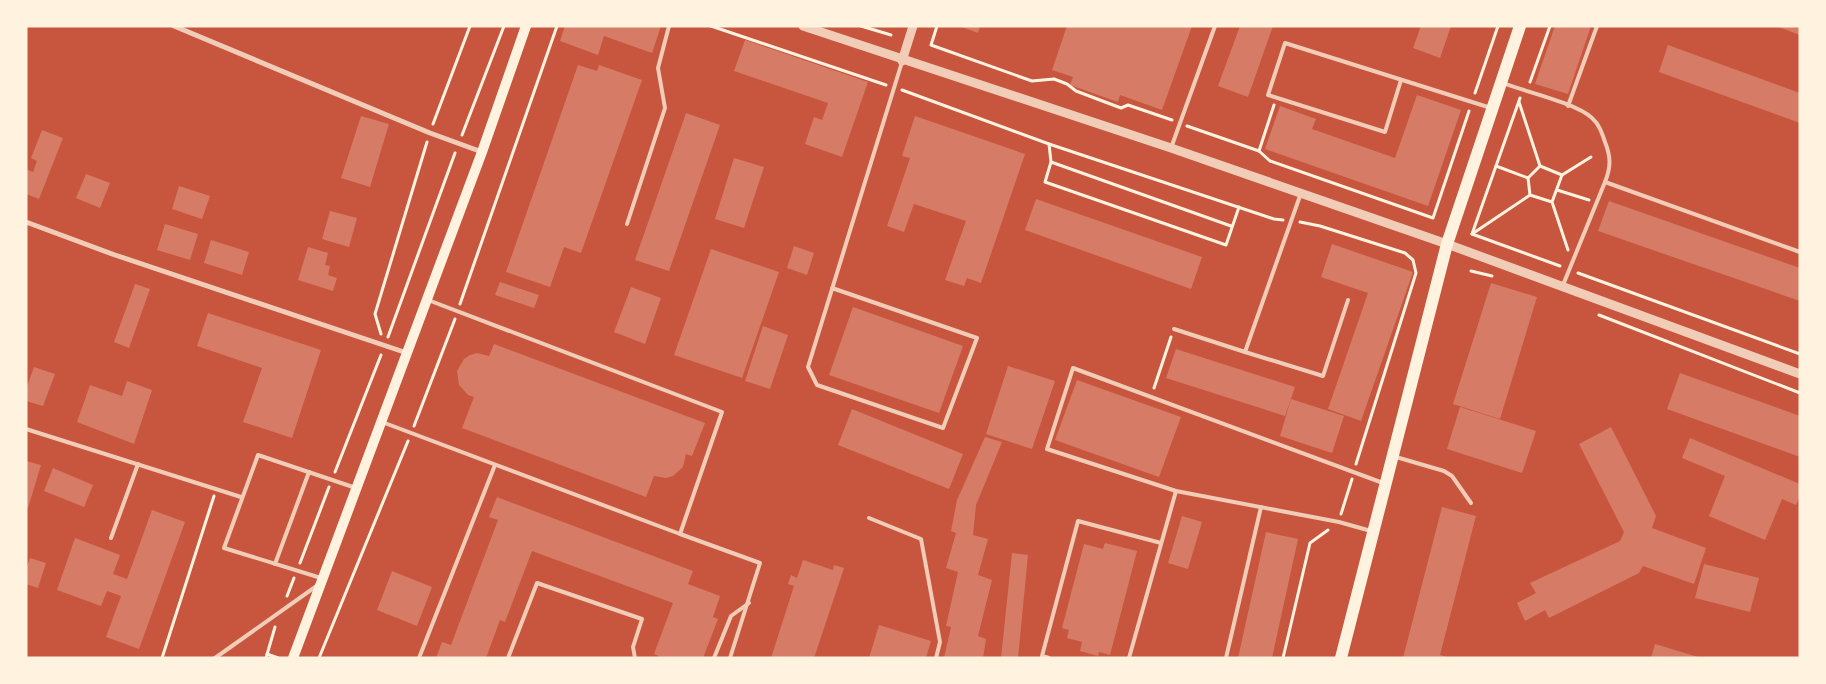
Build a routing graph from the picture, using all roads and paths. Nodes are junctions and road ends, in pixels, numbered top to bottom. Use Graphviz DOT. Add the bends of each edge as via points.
graph roads {
  1 [pos="174,26"];
  2 [pos="470,26"];
  3 [pos="504,26"];
  4 [pos="526,26"];
  5 [pos="557,26"];
  6 [pos="669,26"];
  7 [pos="711,26"];
  8 [pos="803,26"];
  9 [pos="861,26"];
  10 [pos="913,26"];
  11 [pos="937,26"];
  12 [pos="1215,26"];
  13 [pos="1498,26"];
  14 [pos="1520,26"];
  15 [pos="1550,26"];
  16 [pos="1597,26"];
  17 [pos="891,35"];
  18 [pos="931,45"];
  19 [pos="902,61"];
  20 [pos="1402,80"];
  21 [pos="1501,82"];
  22 [pos="894,87"];
  23 [pos="1524,91"];
  24 [pos="1277,98"];
  25 [pos="1519,101"];
  26 [pos="1472,102"];
  27 [pos="1568,106"];
  28 [pos="1493,109"];
  29 [pos="430,133"];
  30 [pos="458,144"];
  31 [pos="1049,144"];
  32 [pos="1170,148"];
  33 [pos="1259,151"];
  34 [pos="482,152"];
  35 [pos="1591,157"];
  36 [pos="1051,162"];
  37 [pos="1496,166"];
  38 [pos="1540,166"];
  39 [pos="1562,175"];
  40 [pos="1528,178"];
  41 [pos="1605,182"];
  42 [pos="1556,190"];
  43 [pos="1301,193"];
  44 [pos="1530,195"];
  45 [pos="1552,202"];
  46 [pos="1596,203"];
  47 [pos="1238,207"];
  48 [pos="1436,210"];
  49 [pos="1291,220"];
  50 [pos="26,222"];
  51 [pos="627,224"];
  52 [pos="1231,226"];
  53 [pos="1472,234"];
  54 [pos="1447,244"];
  55 [pos="1800,252"];
  56 [pos="1412,260"];
  57 [pos="1572,262"];
  58 [pos="1569,270"];
  59 [pos="1471,271"];
  60 [pos="1500,278"];
  61 [pos="1562,286"];
  62 [pos="832,288"];
  63 [pos="428,300"];
  64 [pos="1348,300"];
  65 [pos="458,311"];
  66 [pos="1593,312"];
  67 [pos="1174,329"];
  68 [pos="385,346"];
  69 [pos="1245,352"];
  70 [pos="407,353"];
  71 [pos="1800,354"];
  72 [pos="1800,374"];
  73 [pos="1800,393"];
  74 [pos="1151,398"];
  75 [pos="382,422"];
  76 [pos="26,429"];
  77 [pos="411,433"];
  78 [pos="1392,456"];
  79 [pos="138,464"];
  80 [pos="495,464"];
  81 [pos="309,472"];
  82 [pos="332,480"];
  83 [pos="1385,484"];
  84 [pos="356,488"];
  85 [pos="217,489"];
  86 [pos="1176,491"];
  87 [pos="241,498"];
  88 [pos="1471,503"];
  89 [pos="1261,507"];
  90 [pos="869,518"];
  91 [pos="1373,531"];
  92 [pos="680,534"];
  93 [pos="111,538"];
  94 [pos="1161,543"];
  95 [pos="275,564"];
  96 [pos="297,571"];
  97 [pos="321,581"];
  98 [pos="749,603"];
  99 [pos="280,612"];
  100 [pos="266,656"];
  101 [pos="162,658"];
  102 [pos="215,658"];
  103 [pos="278,658"];
  104 [pos="293,658"];
  105 [pos="320,658"];
  106 [pos="419,658"];
  107 [pos="508,658"];
  108 [pos="635,658"];
  109 [pos="714,658"];
  110 [pos="730,658"];
  111 [pos="936,658"];
  112 [pos="1049,658"];
  113 [pos="1129,658"];
  114 [pos="1226,658"];
  115 [pos="1340,658"];
  1 -- 29 [label="street"];
  2 -- 29 [label="path"];
  3 -- 30 [label="path"];
  4 -- 34 [label="main road"];
  5 -- 65 [label="path"];
  6 -- 51 [label="lane" via="658,68 665,108"];
  7 -- 22 [label="path"];
  8 -- 19 [label="street"];
  9 -- 17 [label="path"];
  10 -- 19 [label="street"];
  11 -- 18 [label="path"];
  12 -- 32 [label="lane"];
  13 -- 26 [label="path"];
  14 -- 21 [label="main road"];
  15 -- 23 [label="path" via="1532,78"];
  16 -- 27 [label="lane"];
  19 -- 22 [label="lane"];
  19 -- 32 [label="street"];
  20 -- 24 [label="lane" via="1385,132"];
  20 -- 24 [label="lane" via="1285,43 1268,95"];
  20 -- 26 [label="lane"];
  21 -- 23 [label="lane"];
  21 -- 28 [label="main road"];
  22 -- 31 [label="path"];
  22 -- 62 [label="lane"];
  23 -- 25 [label="path"];
  23 -- 27 [label="lane"];
  24 -- 33 [label="path"];
  25 -- 37 [label="path"];
  25 -- 38 [label="path"];
  26 -- 28 [label="lane"];
  26 -- 48 [label="path"];
  27 -- 41 [label="lane" via="1585,113 1599,126 1610,158"];
  28 -- 54 [label="main road"];
  29 -- 30 [label="street"];
  29 -- 68 [label="path" via="375,314"];
  30 -- 34 [label="street"];
  30 -- 68 [label="path"];
  31 -- 36 [label="path"];
  31 -- 47 [label="path"];
  32 -- 43 [label="street"];
  34 -- 63 [label="main road"];
  35 -- 39 [label="path"];
  36 -- 52 [label="path"];
  36 -- 52 [label="path" via="1045,182 1142,217 1226,245"];
  37 -- 40 [label="path"];
  37 -- 53 [label="path"];
  38 -- 39 [label="path"];
  38 -- 40 [label="path"];
  39 -- 42 [label="path"];
  40 -- 44 [label="path"];
  41 -- 46 [label="lane"];
  41 -- 55 [label="lane"];
  42 -- 45 [label="path"];
  42 -- 46 [label="path"];
  43 -- 49 [label="lane"];
  43 -- 54 [label="street"];
  44 -- 45 [label="path"];
  44 -- 53 [label="path"];
  45 -- 57 [label="path"];
  46 -- 57 [label="lane"];
  47 -- 49 [label="path" via="1274,219"];
  47 -- 52 [label="path"];
  49 -- 56 [label="path" via="1405,253"];
  49 -- 69 [label="lane"];
  50 -- 68 [label="street"];
  53 -- 58 [label="path"];
  54 -- 61 [label="street"];
  54 -- 78 [label="main road"];
  57 -- 58 [label="lane"];
  58 -- 61 [label="lane"];
  58 -- 71 [label="path"];
  59 -- 60 [label="path"];
  61 -- 72 [label="street"];
  62 -- 62 [label="lane" via="808,368 817,385 943,428 977,338"];
  63 -- 65 [label="lane"];
  63 -- 70 [label="main road"];
  64 -- 69 [label="lane" via="1323,376"];
  65 -- 77 [label="path"];
  65 -- 92 [label="lane" via="722,412"];
  66 -- 73 [label="path"];
  67 -- 69 [label="lane"];
  67 -- 74 [label="path"];
  68 -- 70 [label="street"];
  68 -- 82 [label="path"];
  70 -- 75 [label="main road"];
  74 -- 83 [label="lane"];
  74 -- 86 [label="lane" via="1073,368 1047,449"];
  75 -- 77 [label="lane"];
  75 -- 84 [label="main road"];
  76 -- 79 [label="lane"];
  77 -- 80 [label="lane"];
  77 -- 105 [label="path"];
  78 -- 83 [label="main road"];
  78 -- 88 [label="lane" via="1444,471 1452,476"];
  79 -- 85 [label="lane"];
  79 -- 93 [label="lane"];
  80 -- 92 [label="lane"];
  80 -- 106 [label="lane"];
  81 -- 82 [label="lane"];
  81 -- 87 [label="lane" via="258,455"];
  81 -- 95 [label="lane"];
  82 -- 84 [label="lane"];
  82 -- 96 [label="path"];
  83 -- 91 [label="main road"];
  84 -- 97 [label="main road"];
  85 -- 87 [label="lane"];
  85 -- 101 [label="path"];
  86 -- 89 [label="lane"];
  86 -- 94 [label="lane"];
  87 -- 95 [label="lane" via="224,548"];
  89 -- 91 [label="lane"];
  89 -- 114 [label="lane"];
  90 -- 111 [label="lane" via="922,539 940,642"];
  91 -- 115 [label="main road"];
  92 -- 98 [label="lane" via="760,563"];
  94 -- 112 [label="lane" via="1078,521 1042,656"];
  94 -- 113 [label="lane"];
  95 -- 96 [label="lane"];
  96 -- 97 [label="lane"];
  96 -- 99 [label="path"];
  97 -- 99 [label="lane"];
  97 -- 104 [label="main road"];
  98 -- 109 [label="lane" via="731,616"];
  98 -- 110 [label="lane"];
  99 -- 100 [label="path"];
  99 -- 102 [label="lane"];
  100 -- 103 [label="path"];
  107 -- 108 [label="lane" via="537,583 642,619 633,647"];
}
